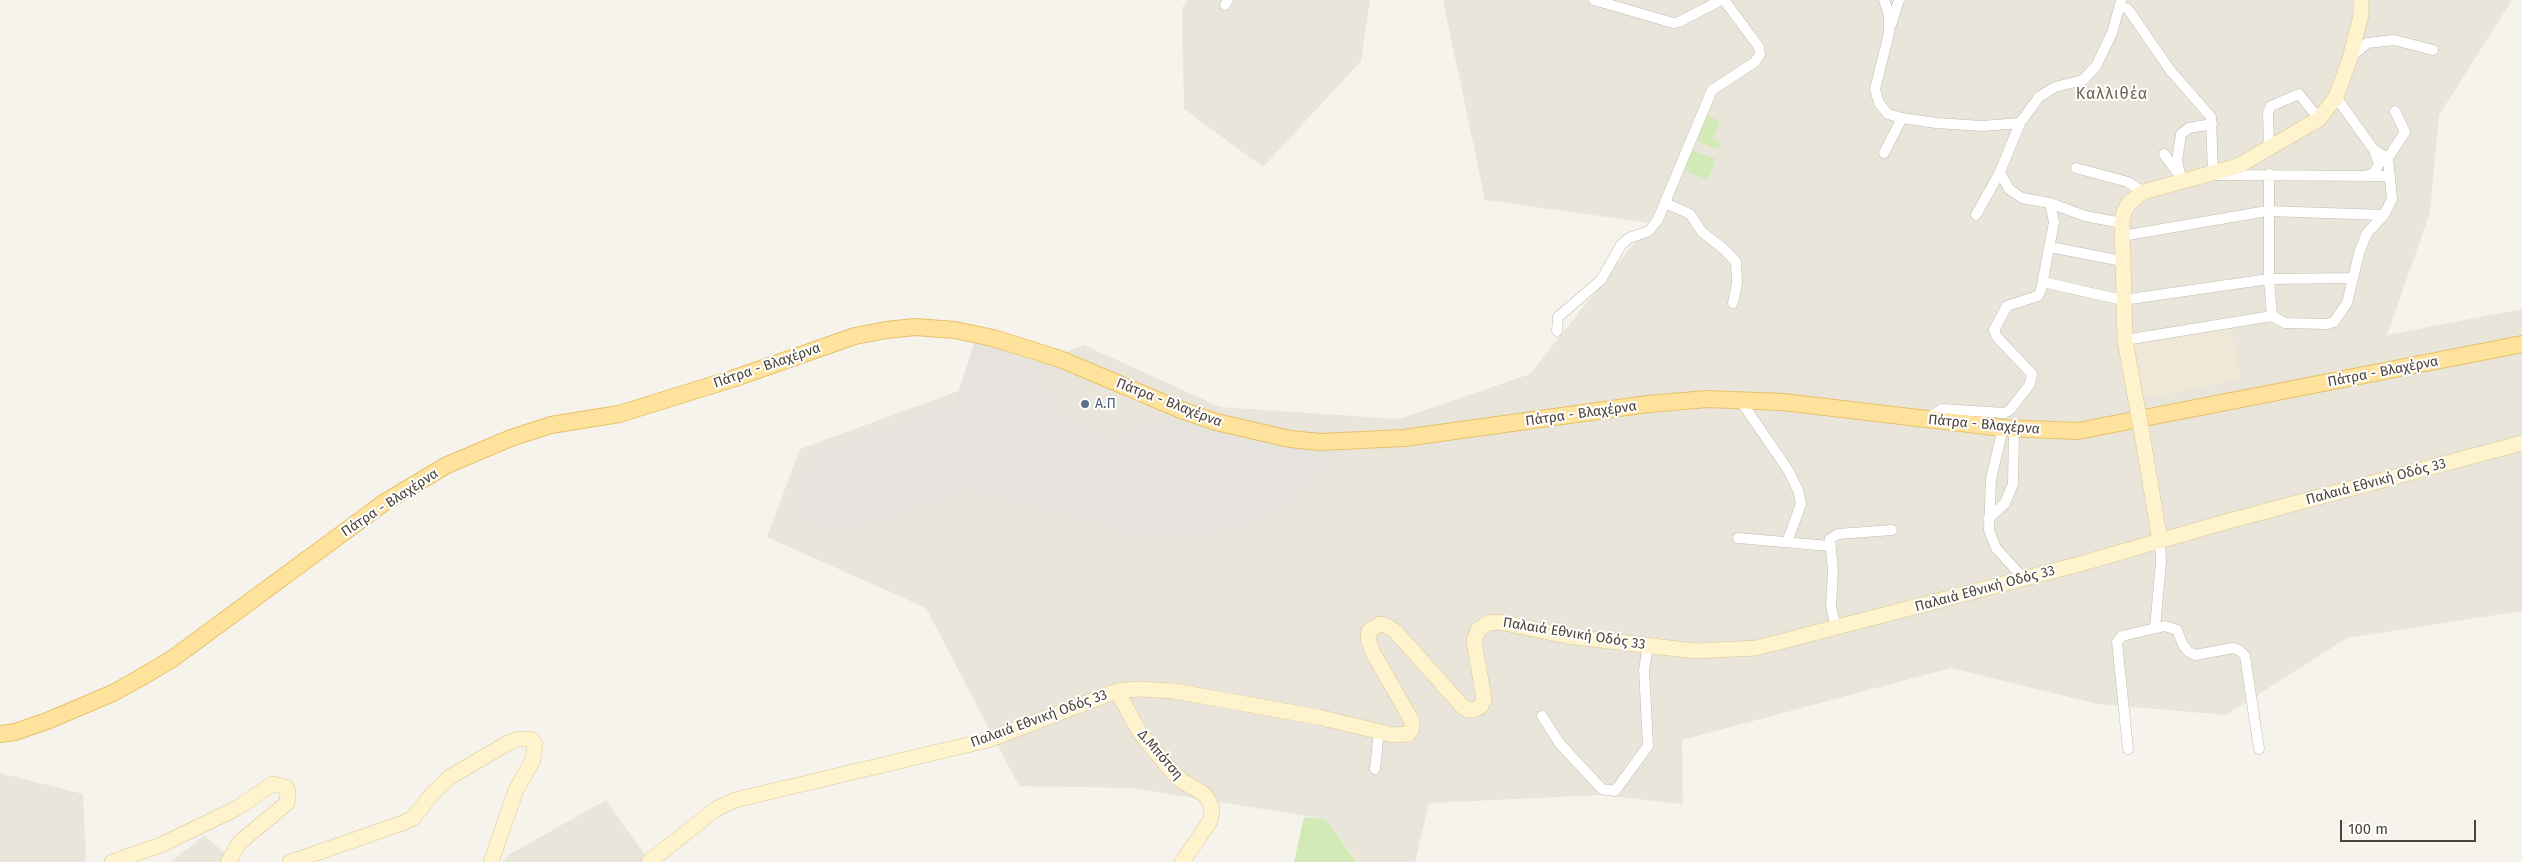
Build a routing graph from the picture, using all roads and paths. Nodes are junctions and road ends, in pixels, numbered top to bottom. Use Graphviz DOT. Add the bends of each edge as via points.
graph roads {
  1 [pos="1594,0"];
  2 [pos="1722,0"];
  3 [pos="1884,0"];
  4 [pos="1900,0"];
  5 [pos="2361,0"];
  6 [pos="2121,3"];
  7 [pos="1889,33"];
  8 [pos="2432,50"];
  9 [pos="2350,58"];
  10 [pos="2336,97"];
  11 [pos="2395,111"];
  12 [pos="1902,118"];
  13 [pos="2319,119"];
  14 [pos="2020,122"];
  15 [pos="2212,124"];
  16 [pos="2269,148"];
  17 [pos="2374,150"];
  18 [pos="1884,153"];
  19 [pos="2164,154"];
  20 [pos="2388,158"];
  21 [pos="2076,168"];
  22 [pos="2000,172"];
  23 [pos="2269,174"];
  24 [pos="2213,175"];
  25 [pos="2366,176"];
  26 [pos="2390,176"];
  27 [pos="2180,178"];
  28 [pos="2143,192"];
  29 [pos="1665,203"];
  30 [pos="2050,203"];
  31 [pos="2267,211"];
  32 [pos="1976,215"];
  33 [pos="2384,215"];
  34 [pos="2122,229"];
  35 [pos="2050,247"];
  36 [pos="2122,261"];
  37 [pos="2353,278"];
  38 [pos="2269,279"];
  39 [pos="2043,282"];
  40 [pos="2123,300"];
  41 [pos="1733,303"];
  42 [pos="2272,316"];
  43 [pos="1557,331"];
  44 [pos="2125,340"];
  45 [pos="2522,344"];
  46 [pos="1740,400"];
  47 [pos="1926,420"];
  48 [pos="2009,428"];
  49 [pos="2522,443"];
  50 [pos="1988,519"];
  51 [pos="1892,530"];
  52 [pos="1738,538"];
  53 [pos="2160,541"];
  54 [pos="1786,542"];
  55 [pos="1829,546"];
  56 [pos="2024,579"];
  57 [pos="2155,628"];
  58 [pos="1836,629"];
  59 [pos="1648,646"];
  60 [pos="1117,691"];
  61 [pos="1542,716"];
  62 [pos="1379,731"];
  63 [pos="0,734"];
  64 [pos="2128,749"];
  65 [pos="2260,749"];
  66 [pos="1374,769"];
  67 [pos="112,862"];
  68 [pos="228,862"];
  69 [pos="290,862"];
  70 [pos="490,862"];
  71 [pos="649,862"];
  72 [pos="1182,862"];
  1 -- 2 [label="street" via="1673,23"];
  2 -- 29 [label="street" via="1759,47 1760,54 1755,62 1712,90"];
  3 -- 7 [label="street" via="1889,15"];
  4 -- 7 [label="street"];
  5 -- 9 [label="main road"];
  6 -- 14 [label="street" via="2112,34 2096,66 2083,80 2055,87 2039,97"];
  6 -- 15 [label="street" via="2170,70 2211,117"];
  7 -- 12 [label="street" via="1875,90 1878,103 1888,114"];
  8 -- 9 [label="street" via="2394,40 2367,42"];
  9 -- 10 [label="main road"];
  10 -- 13 [label="main road"];
  10 -- 17 [label="street"];
  11 -- 20 [label="street" via="2405,132"];
  12 -- 14 [label="street" via="1982,126"];
  12 -- 18 [label="street"];
  13 -- 16 [label="main road"];
  13 -- 16 [label="street" via="2299,94 2270,106"];
  14 -- 22 [label="street"];
  15 -- 24 [label="street"];
  15 -- 27 [label="street" via="2189,128 2181,134 2177,162"];
  16 -- 24 [label="main road" via="2238,166"];
  17 -- 20 [label="street"];
  17 -- 25 [label="street" via="2379,164 2374,173"];
  19 -- 27 [label="street"];
  20 -- 26 [label="street"];
  21 -- 28 [label="street" via="2128,182"];
  22 -- 30 [label="street" via="2009,189 2022,198"];
  22 -- 32 [label="street"];
  23 -- 24 [label="street"];
  23 -- 25 [label="street"];
  23 -- 31 [label="street"];
  24 -- 27 [label="main road"];
  25 -- 26 [label="street"];
  26 -- 33 [label="street" via="2392,199"];
  27 -- 28 [label="main road"];
  28 -- 34 [label="main road" via="2129,203"];
  29 -- 41 [label="street" via="1690,214 1702,232 1736,262 1737,283"];
  29 -- 43 [label="street" via="1648,231 1629,238 1621,245 1601,280 1558,317"];
  30 -- 34 [label="street"];
  30 -- 35 [label="street" via="2054,222"];
  31 -- 33 [label="street"];
  31 -- 34 [label="street"];
  31 -- 38 [label="street"];
  33 -- 37 [label="street" via="2367,234"];
  34 -- 36 [label="main road"];
  35 -- 36 [label="street"];
  35 -- 39 [label="street"];
  36 -- 40 [label="main road"];
  37 -- 38 [label="street"];
  37 -- 42 [label="street" via="2347,303 2334,322 2285,323"];
  38 -- 40 [label="street"];
  38 -- 42 [label="street"];
  39 -- 40 [label="street"];
  39 -- 47 [label="street" via="2038,296 2007,306 1994,330 2032,374 2030,384 2010,410 1998,414 1942,409"];
  40 -- 44 [label="main road"];
  42 -- 44 [label="street"];
  44 -- 53 [label="main road, bridge"];
  45 -- 48 [label="main road, Πάτρα - Βλαχέρνα" via="2106,427 2078,431"];
  46 -- 47 [label="main road, Πάτρα - Βλαχέρνα" via="1783,402"];
  46 -- 54 [label="street" via="1798,490 1801,504"];
  46 -- 63 [label="main road, Πάτρα - Βλαχέρνα" via="1648,404 1404,438 1320,442 1216,422 1060,359 993,338 955,330 915,327 886,330 855,336 619,414 551,425 447,465 385,502 172,659 113,693 47,721"];
  47 -- 48 [label="main road, Πάτρα - Βλαχέρνα"];
  48 -- 50 [label="street" via="1992,479"];
  48 -- 50 [label="street" via="2014,484 2005,503"];
  49 -- 53 [label="main road, Παλαιά Εθνική Οδός 33"];
  50 -- 56 [label="street" via="1991,540"];
  51 -- 55 [label="street" via="1838,534 1830,538"];
  52 -- 54 [label="street"];
  53 -- 56 [label="main road, Παλαιά Εθνική Οδός 33"];
  53 -- 57 [label="street"];
  54 -- 55 [label="street"];
  55 -- 58 [label="street" via="1833,571 1831,606"];
  56 -- 58 [label="main road, Παλαιά Εθνική Οδός 33"];
  57 -- 64 [label="street" via="2122,636 2116,642"];
  57 -- 65 [label="street" via="2172,626 2189,652 2195,655 2233,648 2245,656"];
  58 -- 59 [label="main road, Παλαιά Εθνική Οδός 33" via="1742,650 1695,651"];
  59 -- 61 [label="street" via="1644,670 1648,746 1615,791 1602,789 1560,744"];
  59 -- 62 [label="main road, Παλαιά Εθνική Οδός 33" via="1567,636 1500,622 1488,623 1478,630 1474,641 1484,699 1481,706 1468,710 1390,627 1373,626 1369,631 1372,651 1412,721 1408,734 1401,736"];
  60 -- 62 [label="main road, Παλαιά Εθνική Οδός 33" via="1174,691"];
  60 -- 71 [label="main road, Παλαιά Εθνική Οδός 33" via="988,740 735,800 716,809"];
  60 -- 72 [label="main road, Δ.Μπότση" via="1140,733 1182,782 1204,794 1211,807 1205,832"];
  62 -- 66 [label="street"];
  67 -- 68 [label="main road" via="163,844 237,808 273,784 286,787 287,803 240,842"];
  69 -- 70 [label="main road" via="413,818 450,777 508,743 532,739 535,744 533,760 516,790"];
}
